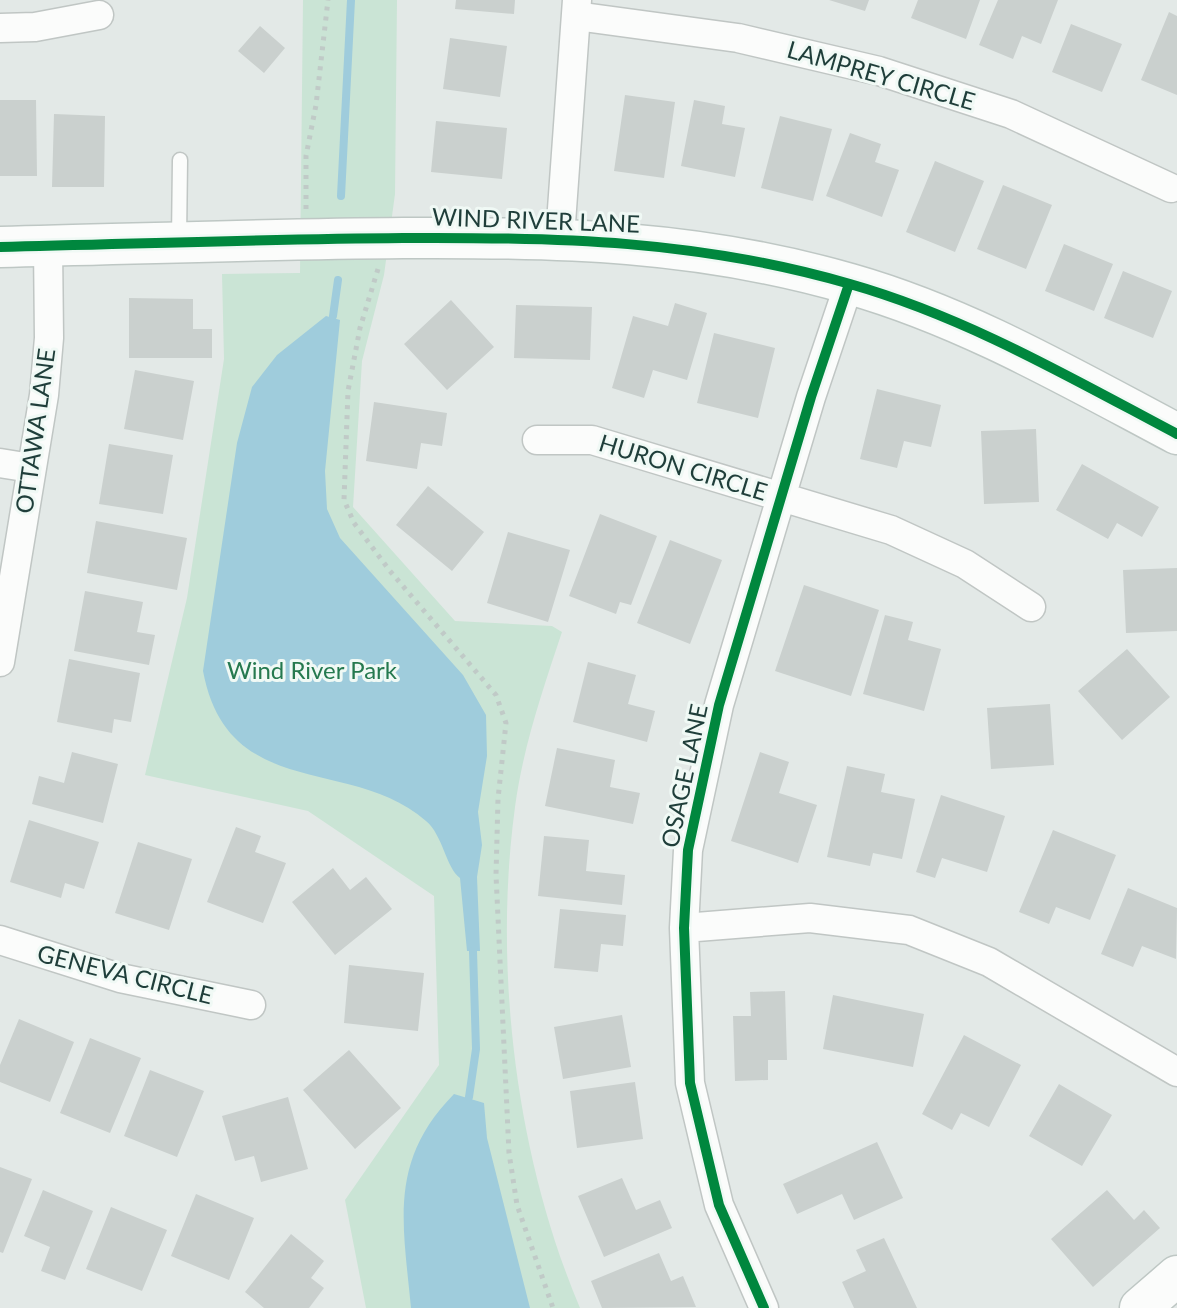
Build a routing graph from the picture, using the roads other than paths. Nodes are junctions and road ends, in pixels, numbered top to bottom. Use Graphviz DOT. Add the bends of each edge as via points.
graph roads {
  1 [pos="577,8"];
  2 [pos="99,15"];
  3 [pos="0,28"];
  4 [pos="180,160"];
  5 [pos="1171,188"];
  6 [pos="560,237"];
  7 [pos="179,242"];
  8 [pos="48,246"];
  9 [pos="0,247"];
  10 [pos="849,284"];
  11 [pos="1177,434"];
  12 [pos="537,440"];
  13 [pos="0,463"];
  14 [pos="31,468"];
  15 [pos="782,498"];
  16 [pos="1031,607"];
  17 [pos="0,662"];
  18 [pos="684,928"];
  19 [pos="0,940"];
  20 [pos="251,1005"];
  21 [pos="1177,1072"];
  22 [pos="1177,1276"];
  23 [pos="764,1308"];
  24 [pos="1140,1308"];
  1 -- 5 [label="street, LAMPREY CIRCLE" via="879,71 1011,114"];
  1 -- 6 [label="street"];
  2 -- 3 [label="street"];
  4 -- 7 [label="lane"];
  6 -- 7 [label="street, WIND RIVER LANE"];
  6 -- 10 [label="street, WIND RIVER LANE" via="656,245"];
  7 -- 8 [label="street, WIND RIVER LANE"];
  8 -- 9 [label="street, WIND RIVER LANE"];
  8 -- 14 [label="street, OTTAWA LANE" via="49,338"];
  10 -- 11 [label="street, WIND RIVER LANE" via="930,311 1004,344"];
  10 -- 15 [label="street, OSAGE LANE"];
  12 -- 15 [label="street, HURON CIRCLE" via="592,440"];
  13 -- 14 [label="street"];
  14 -- 17 [label="street, OTTAWA LANE"];
  15 -- 16 [label="street, HURON CIRCLE" via="891,530 965,564"];
  15 -- 18 [label="street, OSAGE LANE" via="719,705 688,850"];
  18 -- 21 [label="street" via="810,918 909,930 989,962"];
  18 -- 23 [label="street, OSAGE LANE" via="690,1083 719,1205"];
  19 -- 20 [label="street, GENEVA CIRCLE" via="120,978"];
  22 -- 24 [label="street"];
}
